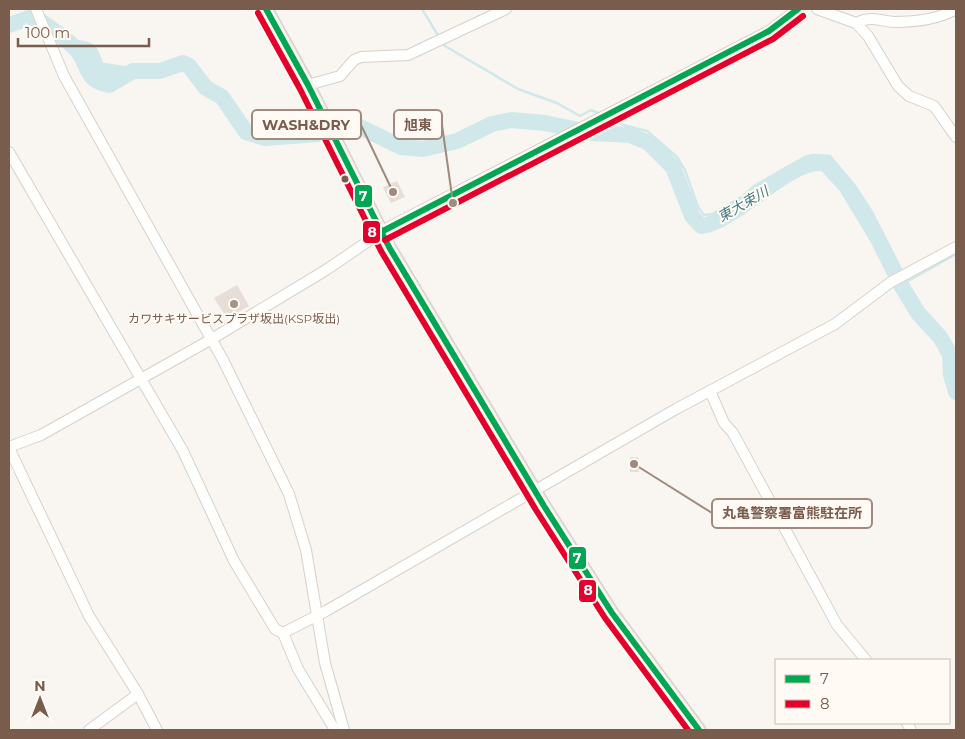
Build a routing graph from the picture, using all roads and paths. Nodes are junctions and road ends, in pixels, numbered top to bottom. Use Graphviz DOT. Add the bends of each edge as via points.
graph roads {
  1 [pos="36,9"];
  2 [pos="266,9"];
  3 [pos="506,9"];
  4 [pos="798,9"];
  5 [pos="817,9"];
  6 [pos="954,10"];
  7 [pos="856,23"];
  8 [pos="308,85"];
  9 [pos="956,137"];
  10 [pos="9,152"];
  11 [pos="381,232"];
  12 [pos="956,247"];
  13 [pos="210,340"];
  14 [pos="140,381"];
  15 [pos="710,391"];
  16 [pos="9,447"];
  17 [pos="535,490"];
  18 [pos="317,615"];
  19 [pos="283,633"];
  20 [pos="865,659"];
  21 [pos="138,694"];
  22 [pos="89,730"];
  23 [pos="157,730"];
  24 [pos="335,730"];
  25 [pos="344,730"];
  26 [pos="699,730"];
  1 -- 13 [label="street" via="72,92"];
  2 -- 8 [label="main road"];
  3 -- 8 [label="street" via="408,55 362,57 354,60 340,76"];
  4 -- 11 [label="street" via="769,31"];
  5 -- 7 [label="street"];
  6 -- 7 [label="street" via="940,17 895,22 868,17"];
  7 -- 9 [label="street" via="868,36 898,86 909,96 934,106"];
  8 -- 11 [label="main road"];
  10 -- 14 [label="street"];
  11 -- 13 [label="street" via="326,270"];
  11 -- 17 [label="main road"];
  12 -- 15 [label="street" via="891,282 835,324"];
  13 -- 14 [label="street"];
  13 -- 18 [label="street" via="289,494 306,550"];
  14 -- 16 [label="street" via="41,435"];
  14 -- 19 [label="street" via="182,452 234,561 274,629"];
  15 -- 17 [label="street"];
  15 -- 20 [label="street" via="724,423 733,433 837,625"];
  16 -- 21 [label="street" via="89,616"];
  17 -- 18 [label="street"];
  17 -- 26 [label="main road" via="612,613"];
  18 -- 19 [label="street"];
  18 -- 25 [label="street" via="325,663"];
  19 -- 24 [label="street" via="298,668"];
  21 -- 22 [label="street"];
  21 -- 23 [label="street"];
}
